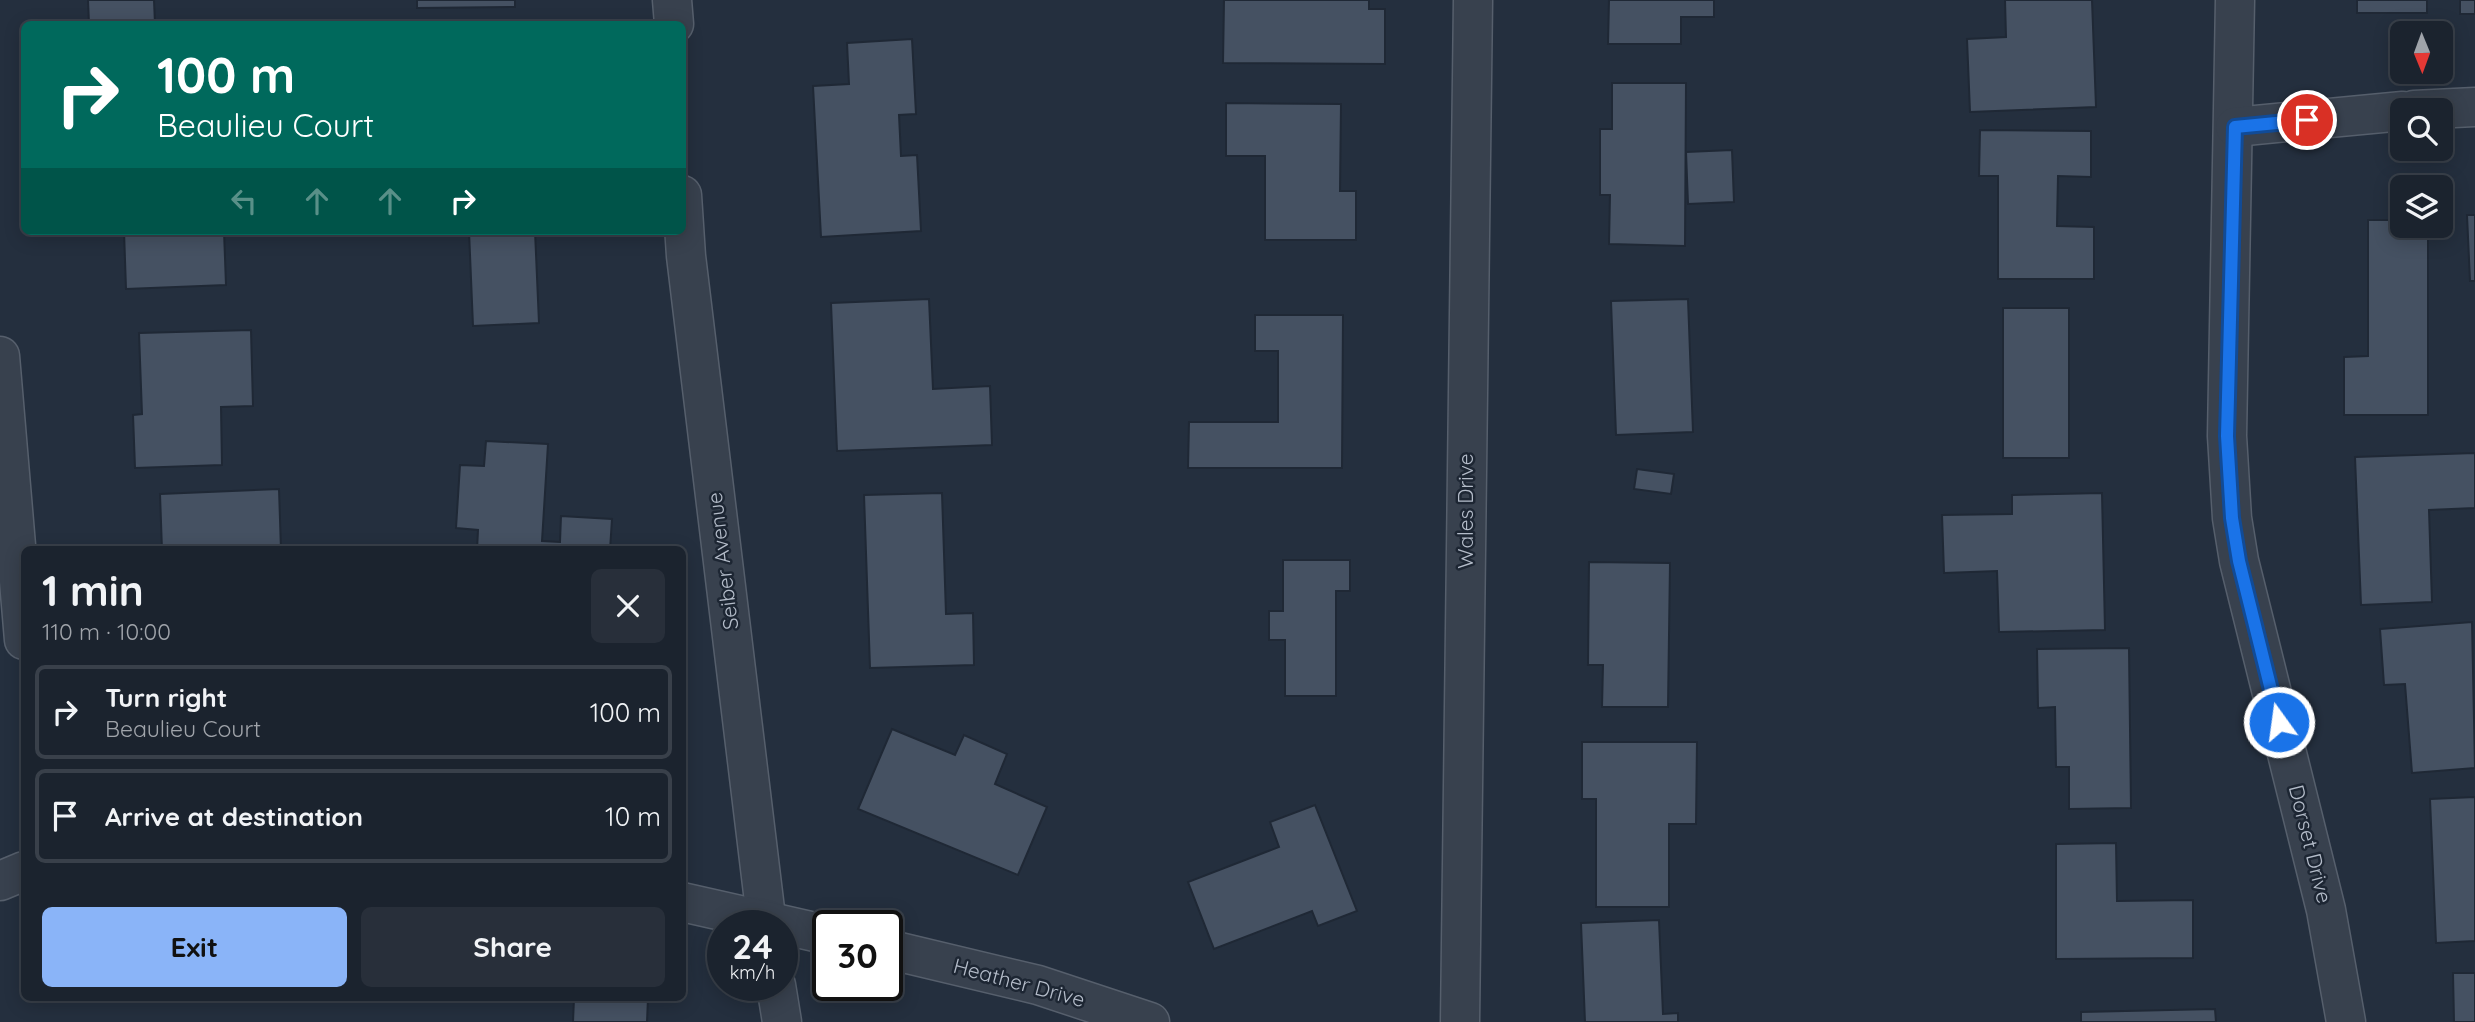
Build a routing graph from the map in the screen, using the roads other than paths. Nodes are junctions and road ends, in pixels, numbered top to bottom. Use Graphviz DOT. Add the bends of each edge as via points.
graph roads {
  1 [pos="672,0"];
  2 [pos="1473,0"];
  3 [pos="2235,0"];
  4 [pos="674,21"];
  5 [pos="2475,107"];
  6 [pos="2453,108"];
  7 [pos="2390,112"];
  8 [pos="2235,127"];
  9 [pos="685,235"];
  10 [pos="0,356"];
  11 [pos="21,604"];
  12 [pos="21,872"];
  13 [pos="0,881"];
  14 [pos="686,903"];
  15 [pos="714,910"];
  16 [pos="764,910"];
  17 [pos="903,953"];
  18 [pos="779,1001"];
  19 [pos="782,1022"];
  20 [pos="1150,1022"];
  21 [pos="1460,1022"];
  22 [pos="2346,1022"];
  1 -- 4 [label="street"];
  2 -- 21 [label="street, Wales Drive"];
  3 -- 8 [label="street, Dorset Drive"];
  5 -- 6 [label="street"];
  7 -- 8 [label="street"];
  8 -- 22 [label="street, Dorset Drive" via="2227,436 2232,518 2326,910"];
  9 -- 16 [label="street, Seiber Avenue"];
  10 -- 11 [label="street"];
  12 -- 13 [label="street"];
  14 -- 15 [label="street"];
  17 -- 20 [label="street, Heather Drive" via="1038,985"];
  18 -- 19 [label="street"];
}
